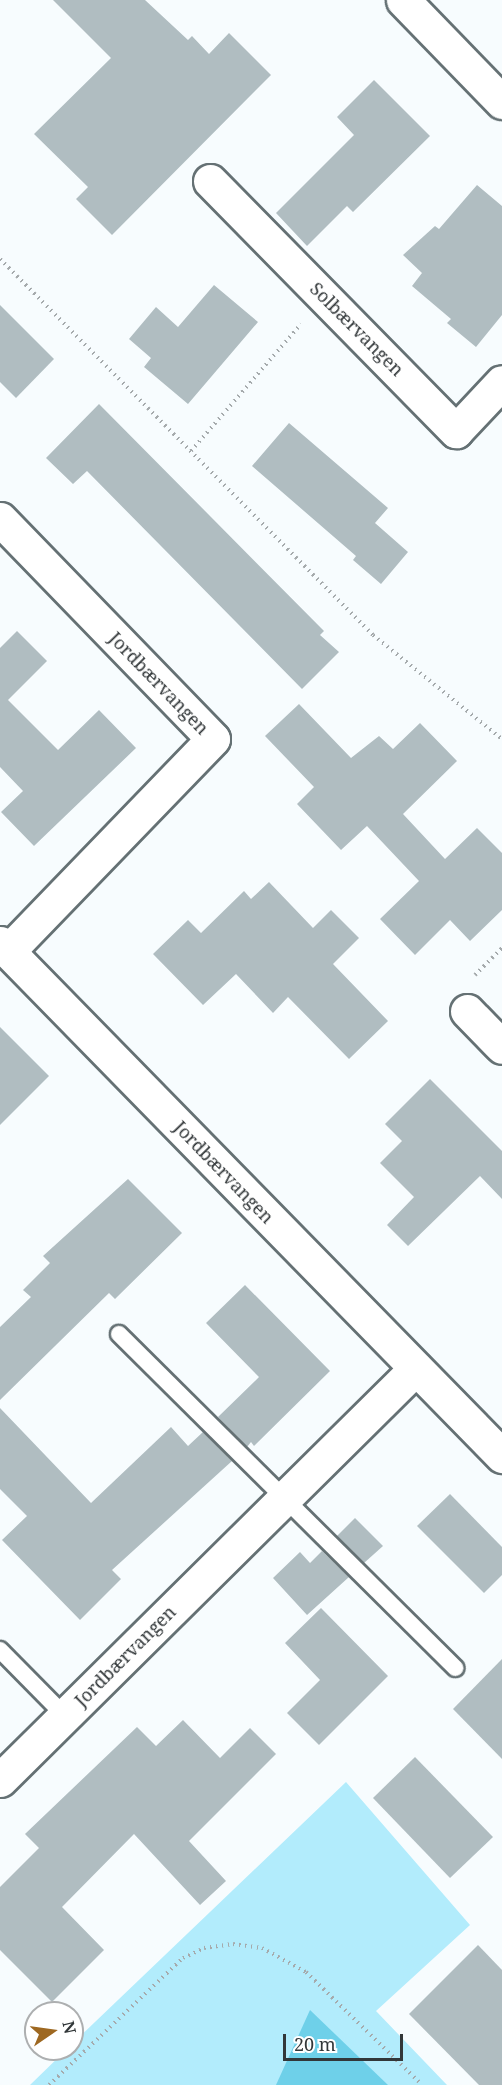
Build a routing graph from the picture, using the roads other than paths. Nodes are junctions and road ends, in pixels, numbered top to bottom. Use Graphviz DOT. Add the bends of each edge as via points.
graph roads {
  1 [pos="403,0"];
  2 [pos="502,102"];
  3 [pos="210,180"];
  4 [pos="502,382"];
  5 [pos="0,519"];
  6 [pos="4,947"];
  7 [pos="467,1011"];
  8 [pos="502,1047"];
  9 [pos="119,1334"];
  10 [pos="416,1368"];
  11 [pos="502,1456"];
  12 [pos="285,1498"];
  13 [pos="0,1650"];
  14 [pos="455,1668"];
  15 [pos="65,1716"];
  16 [pos="0,1780"];
  1 -- 2 [label="street"];
  3 -- 4 [label="street, Solbærvangen" via="456,431"];
  5 -- 6 [label="street, Jordbærvangen" via="213,739"];
  6 -- 10 [label="street, Jordbærvangen"];
  7 -- 8 [label="street"];
  9 -- 12 [label="lane"];
  10 -- 11 [label="street, Jordbærvangen"];
  10 -- 12 [label="street, Jordbærvangen"];
  12 -- 14 [label="lane"];
  12 -- 15 [label="street, Jordbærvangen"];
  13 -- 15 [label="lane, Jordbærvangen"];
  15 -- 16 [label="street, Jordbærvangen"];
}
